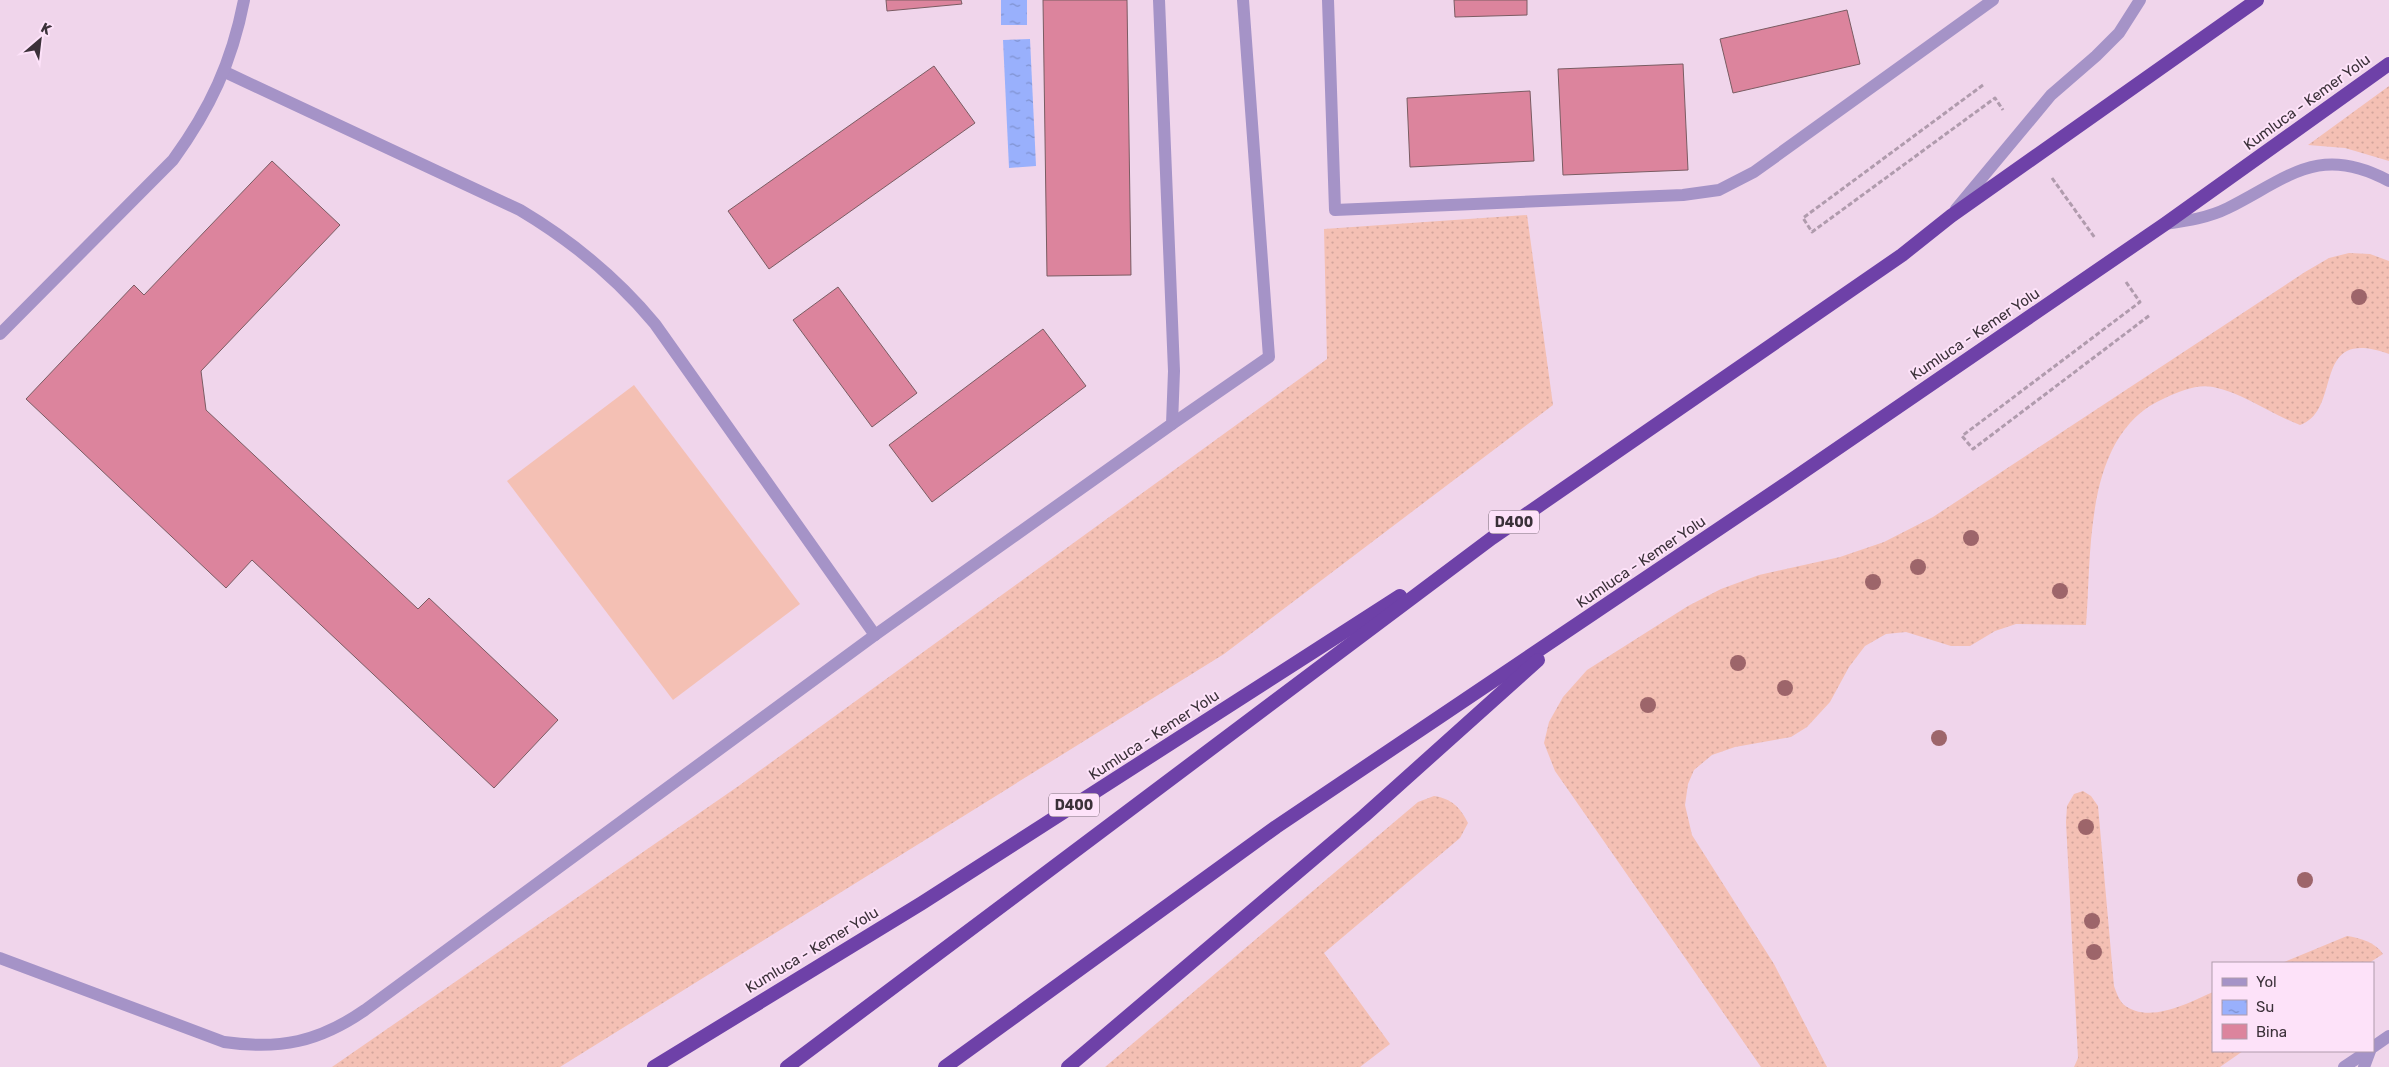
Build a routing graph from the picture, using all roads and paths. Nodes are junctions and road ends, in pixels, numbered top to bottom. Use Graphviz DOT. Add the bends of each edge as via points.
graph roads {
  1 [pos="244,0"];
  2 [pos="1159,0"];
  3 [pos="1243,0"];
  4 [pos="1328,0"];
  5 [pos="1992,0"];
  6 [pos="2140,0"];
  7 [pos="2257,0"];
  8 [pos="2389,64"];
  9 [pos="225,72"];
  10 [pos="1984,85"];
  11 [pos="2007,115"];
  12 [pos="2047,172"];
  13 [pos="2389,181"];
  14 [pos="1950,216"];
  15 [pos="2165,224"];
  16 [pos="2100,245"];
  17 [pos="2123,277"];
  18 [pos="2150,315"];
  19 [pos="0,334"];
  20 [pos="1172,424"];
  21 [pos="1492,538"];
  22 [pos="1576,626"];
  23 [pos="875,635"];
  24 [pos="0,958"];
  25 [pos="2389,1036"];
  26 [pos="2374,1046"];
  27 [pos="2367,1052"];
  28 [pos="2369,1052"];
  29 [pos="654,1067"];
  30 [pos="787,1067"];
  31 [pos="945,1067"];
  32 [pos="1068,1067"];
  33 [pos="2344,1067"];
  34 [pos="2364,1067"];
  1 -- 9 [label="street" via="238,33"];
  2 -- 20 [label="street" via="1174,371"];
  3 -- 20 [label="street" via="1269,357"];
  4 -- 5 [label="street" via="1335,210 1684,195 1719,190 1754,172"];
  6 -- 14 [label="street" via="2119,33 2051,96"];
  7 -- 14 [label="highway, Kumluca - Kemer Yolu / D400"];
  8 -- 15 [label="highway, Kumluca - Kemer Yolu"];
  9 -- 19 [label="street" via="198,125 173,160"];
  9 -- 23 [label="street" via="520,210 550,228 606,271 655,324"];
  10 -- 11 [label="path" via="1803,218 1812,232 1995,98"];
  12 -- 16 [label="path"];
  13 -- 15 [label="street" via="2352,167 2309,167 2271,182 2227,209 2203,218"];
  14 -- 21 [label="highway, Kumluca - Kemer Yolu / D400" via="1902,255"];
  15 -- 22 [label="highway, Kumluca - Kemer Yolu"];
  17 -- 18 [label="path" via="2140,302 1962,436 1974,450"];
  20 -- 23 [label="street"];
  21 -- 29 [label="highway, Kumluca - Kemer Yolu / D400" via="922,903"];
  21 -- 30 [label="highway, Kumluca - Kemer Yolu / D400"];
  22 -- 31 [label="highway, Kumluca - Kemer Yolu" via="1276,827"];
  22 -- 32 [label="highway, Kumluca - Kemer Yolu" via="1364,816"];
  23 -- 24 [label="street" via="365,1010 326,1033 279,1045 251,1046 224,1042"];
  25 -- 26 [label="street"];
  27 -- 33 [label="street"];
  28 -- 34 [label="street"];
}
